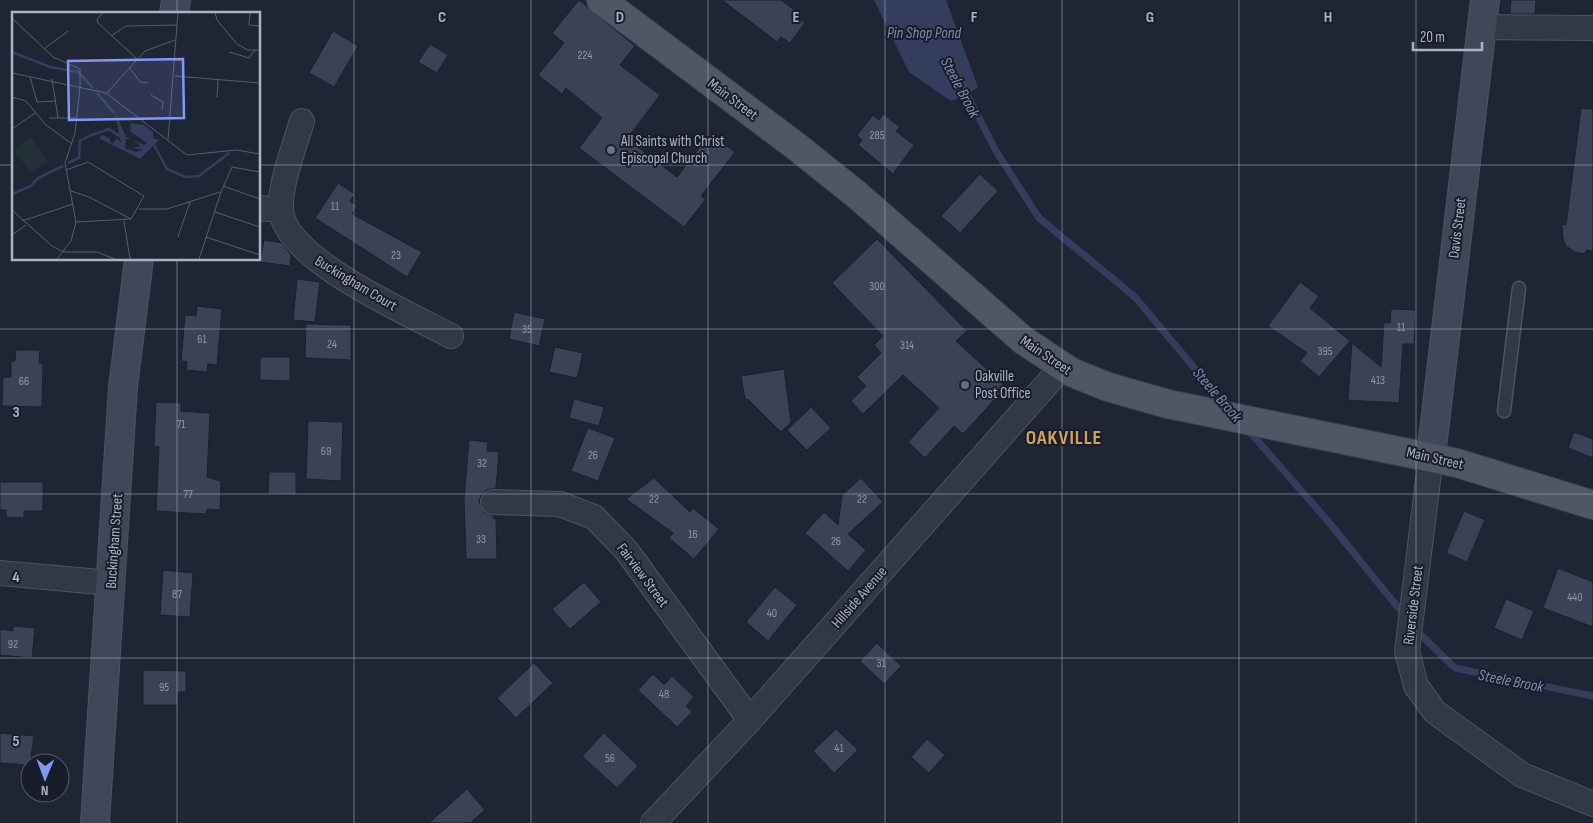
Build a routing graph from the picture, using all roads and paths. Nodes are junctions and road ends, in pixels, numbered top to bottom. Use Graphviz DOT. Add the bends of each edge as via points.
graph roads {
  1 [pos="601,0"];
  2 [pos="1485,0"];
  3 [pos="1481,27"];
  4 [pos="1593,28"];
  5 [pos="302,121"];
  6 [pos="270,209"];
  7 [pos="139,260"];
  8 [pos="1519,288"];
  9 [pos="451,336"];
  10 [pos="1062,367"];
  11 [pos="1504,411"];
  12 [pos="1431,456"];
  13 [pos="493,502"];
  14 [pos="1593,505"];
  15 [pos="0,573"];
  16 [pos="111,583"];
  17 [pos="750,720"];
  18 [pos="1593,804"];
  19 [pos="95,823"];
  20 [pos="653,823"];
  1 -- 10 [label="main road, Main Street" via="798,147 1022,340"];
  2 -- 3 [label="main road, Davis Street"];
  3 -- 4 [label="street"];
  3 -- 12 [label="main road, Davis Street"];
  5 -- 6 [label="street, Buckingham Court" via="286,174"];
  6 -- 9 [label="street, Buckingham Court" via="308,254 360,288"];
  7 -- 16 [label="main road, Buckingham Street" via="123,387"];
  8 -- 11 [label="lane"];
  10 -- 12 [label="main road, Main Street" via="1108,387 1181,407"];
  10 -- 17 [label="street, Hillside Avenue"];
  12 -- 14 [label="main road, Main Street" via="1486,470"];
  12 -- 18 [label="street, Riverside Street" via="1408,651 1416,686 1435,712 1522,775"];
  13 -- 17 [label="street, Fairview Street" via="560,504 594,517 626,550"];
  15 -- 16 [label="street"];
  16 -- 19 [label="main road, Buckingham Street"];
  17 -- 20 [label="street, Hillside Avenue"];
}
